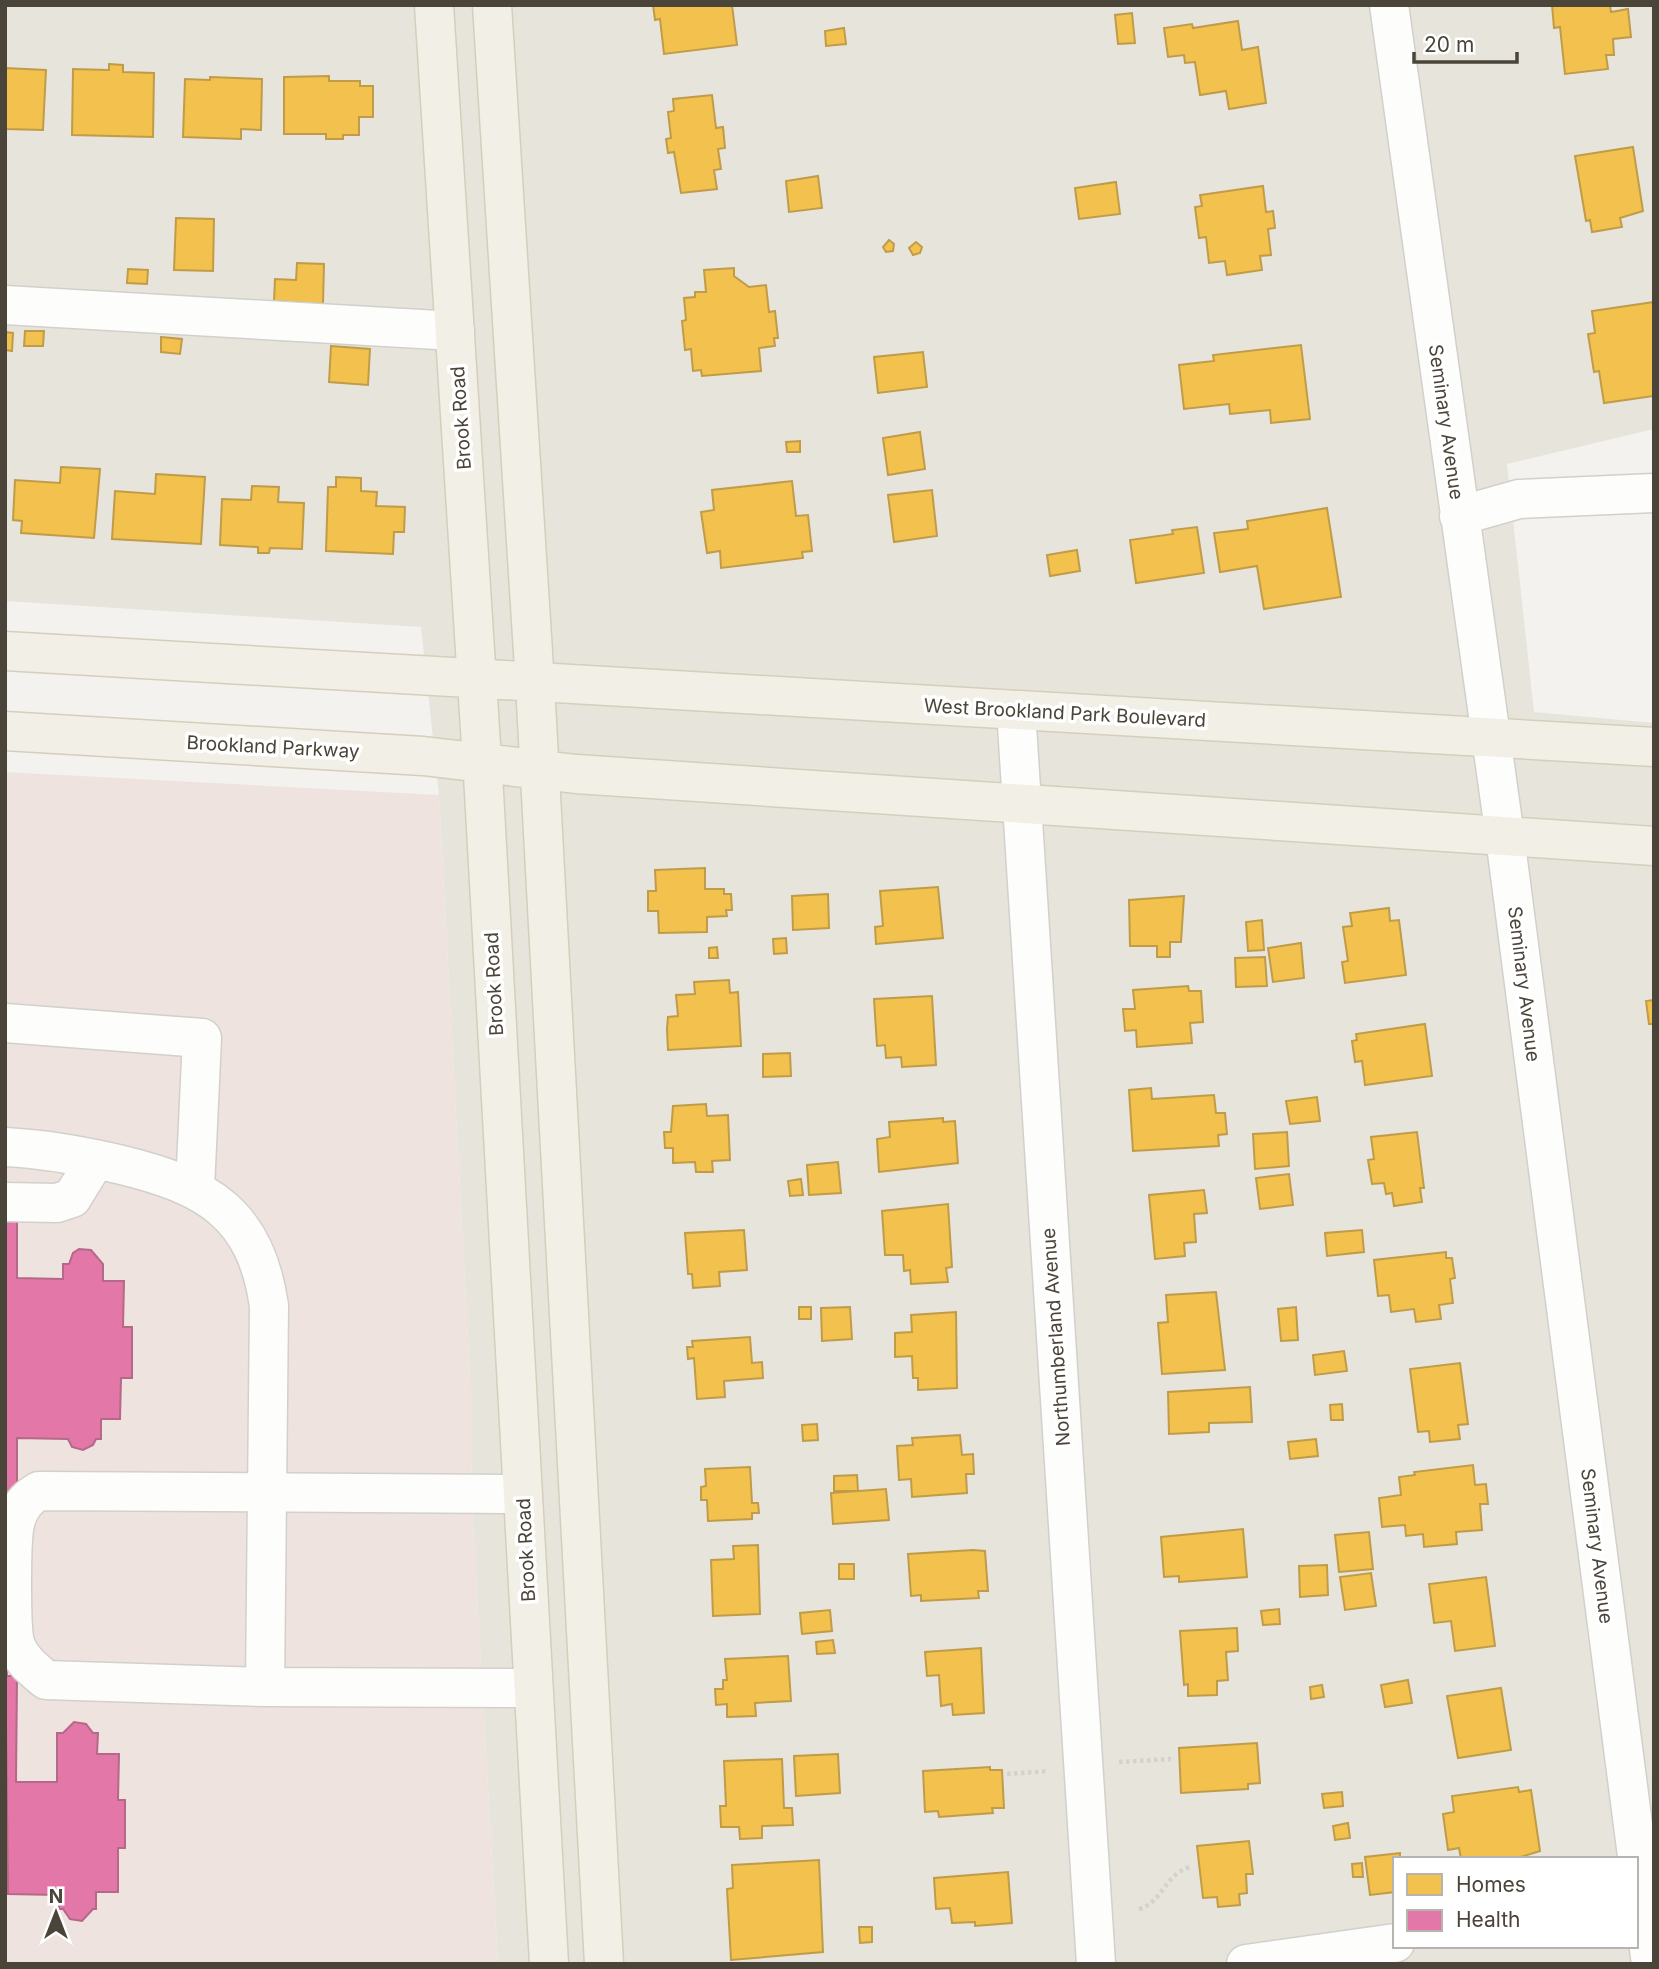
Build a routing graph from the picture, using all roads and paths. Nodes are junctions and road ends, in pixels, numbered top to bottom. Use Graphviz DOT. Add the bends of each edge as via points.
graph roads {
  1 [pos="434,5"];
  2 [pos="492,5"];
  3 [pos="1389,5"];
  4 [pos="5,305"];
  5 [pos="455,331"];
  6 [pos="1654,493"];
  7 [pos="1459,516"];
  8 [pos="5,651"];
  9 [pos="477,680"];
  10 [pos="535,684"];
  11 [pos="1016,710"];
  12 [pos="5,731"];
  13 [pos="1490,737"];
  14 [pos="1654,747"];
  15 [pos="482,763"];
  16 [pos="540,770"];
  17 [pos="1021,802"];
  18 [pos="1505,837"];
  19 [pos="1654,846"];
  20 [pos="5,1023"];
  21 [pos="5,1147"];
  22 [pos="96,1159"];
  23 [pos="195,1188"];
  24 [pos="5,1202"];
  25 [pos="266,1493"];
  26 [pos="522,1494"];
  27 [pos="265,1687"];
  28 [pos="533,1688"];
  29 [pos="1171,1759"];
  30 [pos="1113,1762"];
  31 [pos="1052,1771"];
  32 [pos="1007,1774"];
  33 [pos="1634,1857"];
  34 [pos="1191,1867"];
  35 [pos="1640,1908"];
  36 [pos="1139,1909"];
  37 [pos="1393,1943"];
  38 [pos="548,1964"];
  39 [pos="604,1964"];
  40 [pos="1096,1964"];
  41 [pos="1246,1964"];
  42 [pos="1651,1964"];
  1 -- 5 [label="main road, Brook Road"];
  2 -- 10 [label="main road"];
  3 -- 7 [label="street, Seminary Avenue"];
  4 -- 5 [label="street"];
  5 -- 9 [label="main road, Brook Road"];
  6 -- 7 [label="street" via="1519,499"];
  7 -- 13 [label="street, Seminary Avenue"];
  8 -- 9 [label="main road"];
  9 -- 10 [label="main road, West Brookland Park Boulevard"];
  9 -- 15 [label="main road, Brook Road"];
  10 -- 11 [label="main road, West Brookland Park Boulevard"];
  10 -- 16 [label="main road"];
  11 -- 13 [label="main road, West Brookland Park Boulevard"];
  11 -- 17 [label="street, Northumberland Avenue"];
  12 -- 15 [label="main road, Brookland Parkway"];
  13 -- 14 [label="main road, West Brookland Park Boulevard"];
  13 -- 18 [label="street, Seminary Avenue"];
  15 -- 16 [label="main road, Brookland Parkway"];
  15 -- 26 [label="main road, Brook Road"];
  16 -- 17 [label="main road"];
  16 -- 39 [label="main road"];
  17 -- 18 [label="main road"];
  17 -- 40 [label="street, Northumberland Avenue"];
  18 -- 19 [label="main road"];
  18 -- 33 [label="street, Seminary Avenue"];
  20 -- 23 [label="street" via="202,1038"];
  21 -- 22 [label="street"];
  22 -- 23 [label="street" via="175,1178"];
  22 -- 24 [label="street" via="72,1198 57,1203"];
  23 -- 25 [label="street" via="236,1222 250,1242 266,1286"];
  25 -- 26 [label="street"];
  25 -- 27 [label="street"];
  25 -- 27 [label="street" via="39,1491 27,1498 14,1525 13,1628 21,1654 46,1680"];
  26 -- 28 [label="main road, Brook Road"];
  27 -- 28 [label="street"];
  28 -- 38 [label="main road, Brook Road"];
  29 -- 30 [label="path"];
  31 -- 32 [label="path"];
  34 -- 36 [label="path" via="1175,1874 1152,1904"];
  35 -- 42 [label="street, Seminary Avenue"];
  37 -- 41 [label="street"];
}
